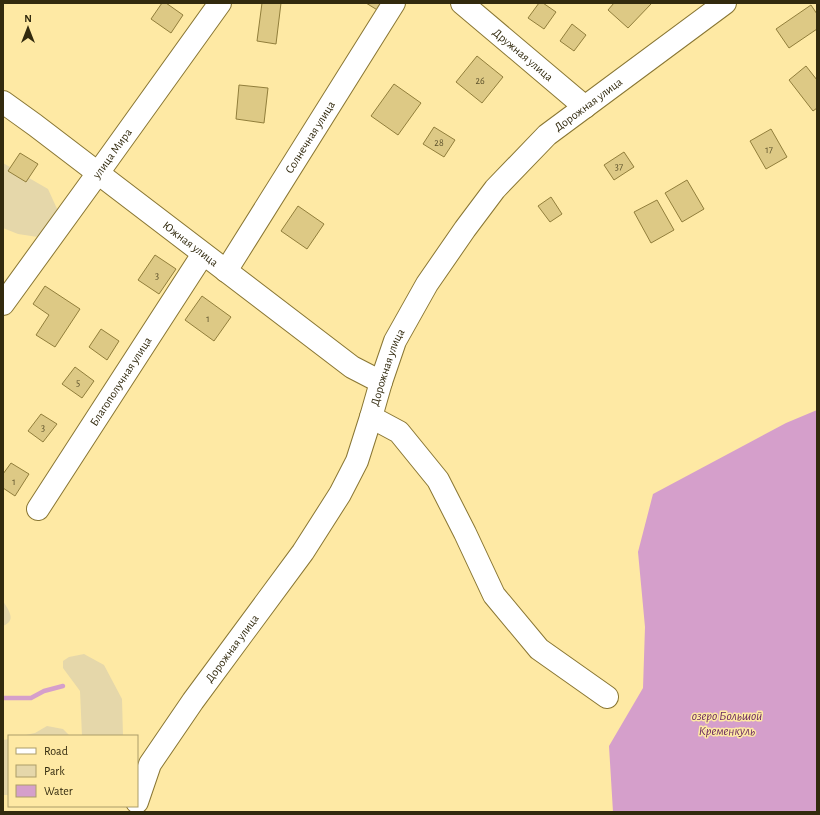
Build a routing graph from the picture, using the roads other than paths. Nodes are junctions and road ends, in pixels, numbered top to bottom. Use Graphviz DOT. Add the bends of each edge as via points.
graph roads {
  1 [pos="220,3"];
  2 [pos="394,3"];
  3 [pos="462,3"];
  4 [pos="725,3"];
  5 [pos="3,102"];
  6 [pos="585,107"];
  7 [pos="98,173"];
  8 [pos="203,254"];
  9 [pos="226,271"];
  10 [pos="3,304"];
  11 [pos="381,382"];
  12 [pos="371,417"];
  13 [pos="38,509"];
  14 [pos="607,697"];
  15 [pos="138,799"];
  1 -- 7 [label="street, улица Мира"];
  2 -- 9 [label="street, Солнечная улица"];
  3 -- 6 [label="street, Дружная улица"];
  4 -- 6 [label="street, Дорожная улица"];
  5 -- 7 [label="street, Южная улица"];
  6 -- 11 [label="street, Дорожная улица" via="546,135 495,189 465,229 427,284 395,341"];
  7 -- 8 [label="street, Южная улица"];
  7 -- 10 [label="street, улица Мира"];
  8 -- 9 [label="street, Южная улица"];
  8 -- 13 [label="street, Благополучная улица"];
  9 -- 11 [label="street, Южная улица" via="352,367"];
  11 -- 12 [label="street, Дорожная улица"];
  12 -- 14 [label="street" via="399,432 438,480 494,595 539,649"];
  12 -- 15 [label="street, Дорожная улица" via="357,461 340,494 303,552 193,701 150,764"];
}
